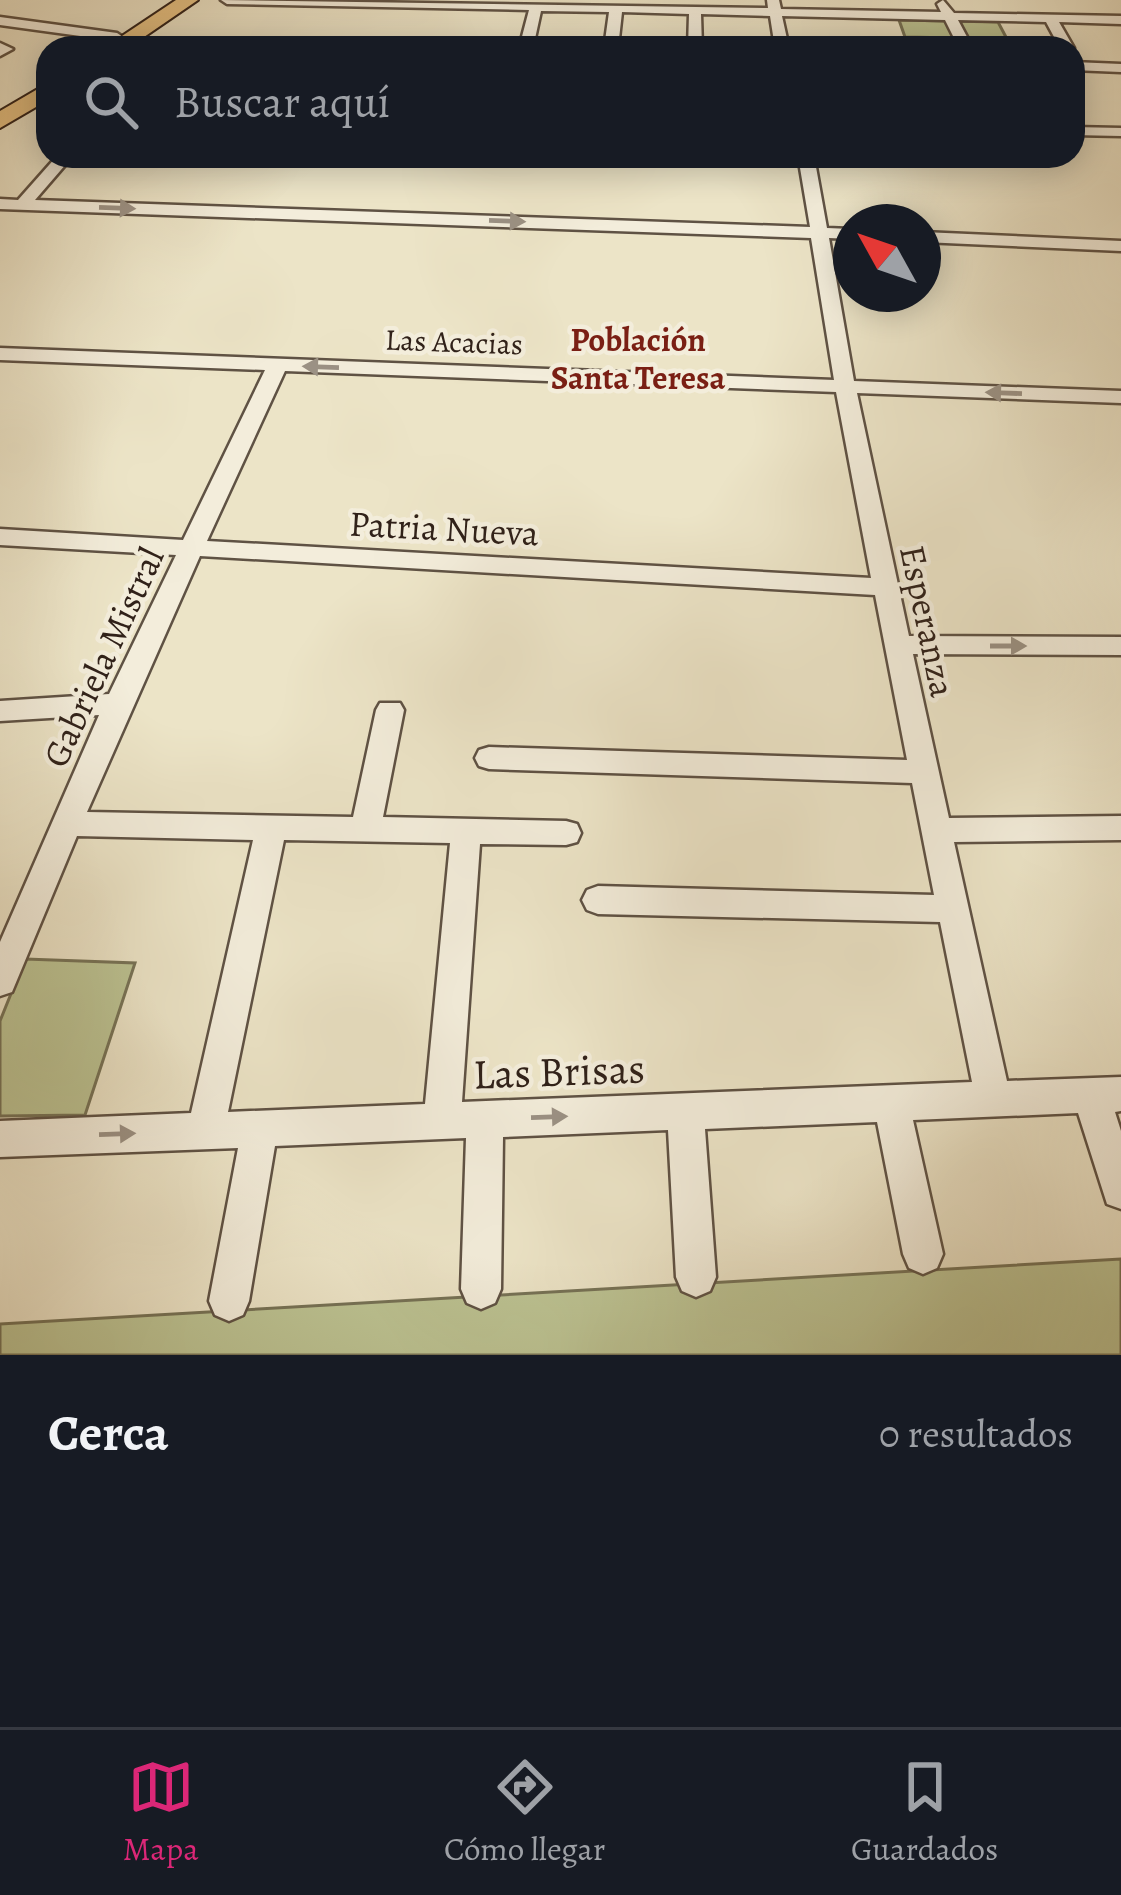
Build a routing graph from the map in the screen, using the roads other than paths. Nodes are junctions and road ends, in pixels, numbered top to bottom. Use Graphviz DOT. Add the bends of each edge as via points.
graph roads {
  1 [pos="168,0"];
  2 [pos="189,0"];
  3 [pos="227,0"];
  4 [pos="279,0"];
  5 [pos="941,0"];
  6 [pos="774,6"];
  7 [pos="427,7"];
  8 [pos="536,7"];
  9 [pos="40,8"];
  10 [pos="342,8"];
  11 [pos="616,8"];
  12 [pos="695,10"];
  13 [pos="75,13"];
  14 [pos="257,15"];
  15 [pos="949,16"];
  16 [pos="1050,18"];
  17 [pos="1121,20"];
  18 [pos="14,28"];
  19 [pos="59,36"];
  20 [pos="121,36"];
  21 [pos="125,36"];
  22 [pos="529,36"];
  23 [pos="612,36"];
  24 [pos="695,36"];
  25 [pos="780,36"];
  26 [pos="959,36"];
  27 [pos="1060,36"];
  28 [pos="1085,65"];
  29 [pos="1121,68"];
  30 [pos="36,96"];
  31 [pos="2,112"];
  32 [pos="1085,130"];
  33 [pos="1121,132"];
  34 [pos="54,168"];
  35 [pos="808,168"];
  36 [pos="0,204"];
  37 [pos="22,205"];
  38 [pos="820,232"];
  39 [pos="833,233"];
  40 [pos="941,238"];
  41 [pos="1121,246"];
  42 [pos="0,354"];
  43 [pos="277,366"];
  44 [pos="848,388"];
  45 [pos="1121,398"];
  46 [pos="0,537"];
  47 [pos="191,551"];
  48 [pos="884,587"];
  49 [pos="896,645"];
  50 [pos="1121,646"];
  51 [pos="118,704"];
  52 [pos="390,710"];
  53 [pos="0,711"];
  54 [pos="489,758"];
  55 [pos="924,772"];
  56 [pos="65,824"];
  57 [pos="271,828"];
  58 [pos="1121,829"];
  59 [pos="365,830"];
  60 [pos="937,830"];
  61 [pos="466,832"];
  62 [pos="566,833"];
  63 [pos="598,899"];
  64 [pos="953,909"];
  65 [pos="0,981"];
  66 [pos="1106,1094"];
  67 [pos="993,1100"];
  68 [pos="891,1103"];
  69 [pos="686,1112"];
  70 [pos="485,1119"];
  71 [pos="442,1121"];
  72 [pos="260,1129"];
  73 [pos="205,1131"];
  74 [pos="2,1145"];
  75 [pos="1121,1190"];
  76 [pos="923,1254"];
  77 [pos="697,1277"];
  78 [pos="482,1289"];
  79 [pos="229,1300"];
  1 -- 20 [label="main road"];
  2 -- 21 [label="main road"];
  3 -- 4 [label="street"];
  4 -- 10 [label="street"];
  4 -- 14 [label="street"];
  5 -- 15 [label="street"];
  6 -- 12 [label="street"];
  6 -- 15 [label="street"];
  6 -- 25 [label="street"];
  7 -- 8 [label="street"];
  7 -- 10 [label="street"];
  8 -- 11 [label="street"];
  8 -- 22 [label="street"];
  9 -- 18 [label="street"];
  11 -- 12 [label="street"];
  11 -- 23 [label="street"];
  12 -- 24 [label="street"];
  13 -- 18 [label="street"];
  15 -- 16 [label="street"];
  15 -- 26 [label="street"];
  16 -- 17 [label="street"];
  16 -- 27 [label="street"];
  18 -- 19 [label="street"];
  28 -- 29 [label="street"];
  30 -- 31 [label="main road"];
  32 -- 33 [label="street"];
  34 -- 37 [label="street"];
  35 -- 38 [label="street, Esperanza"];
  36 -- 37 [label="street"];
  37 -- 38 [label="street, one-way"];
  38 -- 39 [label="street"];
  38 -- 44 [label="street, Esperanza"];
  40 -- 41 [label="street"];
  42 -- 43 [label="street, Las Acacias"];
  44 -- 43 [label="street, Las Acacias, one-way"];
  43 -- 47 [label="street, Gabriela Mistral"];
  45 -- 44 [label="street, Las Acacias, one-way"];
  44 -- 48 [label="street, Esperanza"];
  46 -- 47 [label="street, Patria Nueva"];
  47 -- 48 [label="street, Patria Nueva"];
  47 -- 51 [label="street, Gabriela Mistral"];
  48 -- 49 [label="street, Esperanza"];
  49 -- 50 [label="street, one-way"];
  49 -- 55 [label="street, Esperanza"];
  51 -- 53 [label="street"];
  51 -- 56 [label="street, Gabriela Mistral"];
  52 -- 59 [label="street"];
  54 -- 55 [label="street"];
  55 -- 60 [label="street, Esperanza"];
  56 -- 57 [label="street"];
  56 -- 65 [label="street, Gabriela Mistral"];
  57 -- 59 [label="street"];
  57 -- 73 [label="street"];
  58 -- 60 [label="street"];
  59 -- 61 [label="street"];
  60 -- 64 [label="street, Esperanza"];
  61 -- 62 [label="street"];
  61 -- 71 [label="street"];
  63 -- 64 [label="street"];
  64 -- 67 [label="street, Esperanza"];
  66 -- 67 [label="street, Las Brisas"];
  66 -- 75 [label="street"];
  67 -- 68 [label="street, Las Brisas"];
  68 -- 69 [label="street, Las Brisas"];
  68 -- 76 [label="street"];
  70 -- 69 [label="street, Las Brisas, one-way"];
  69 -- 77 [label="street"];
  70 -- 71 [label="street, Las Brisas"];
  70 -- 78 [label="street"];
  71 -- 72 [label="street, Las Brisas"];
  72 -- 73 [label="street, Las Brisas"];
  72 -- 79 [label="street"];
  74 -- 73 [label="street, Las Brisas, one-way"];
}
